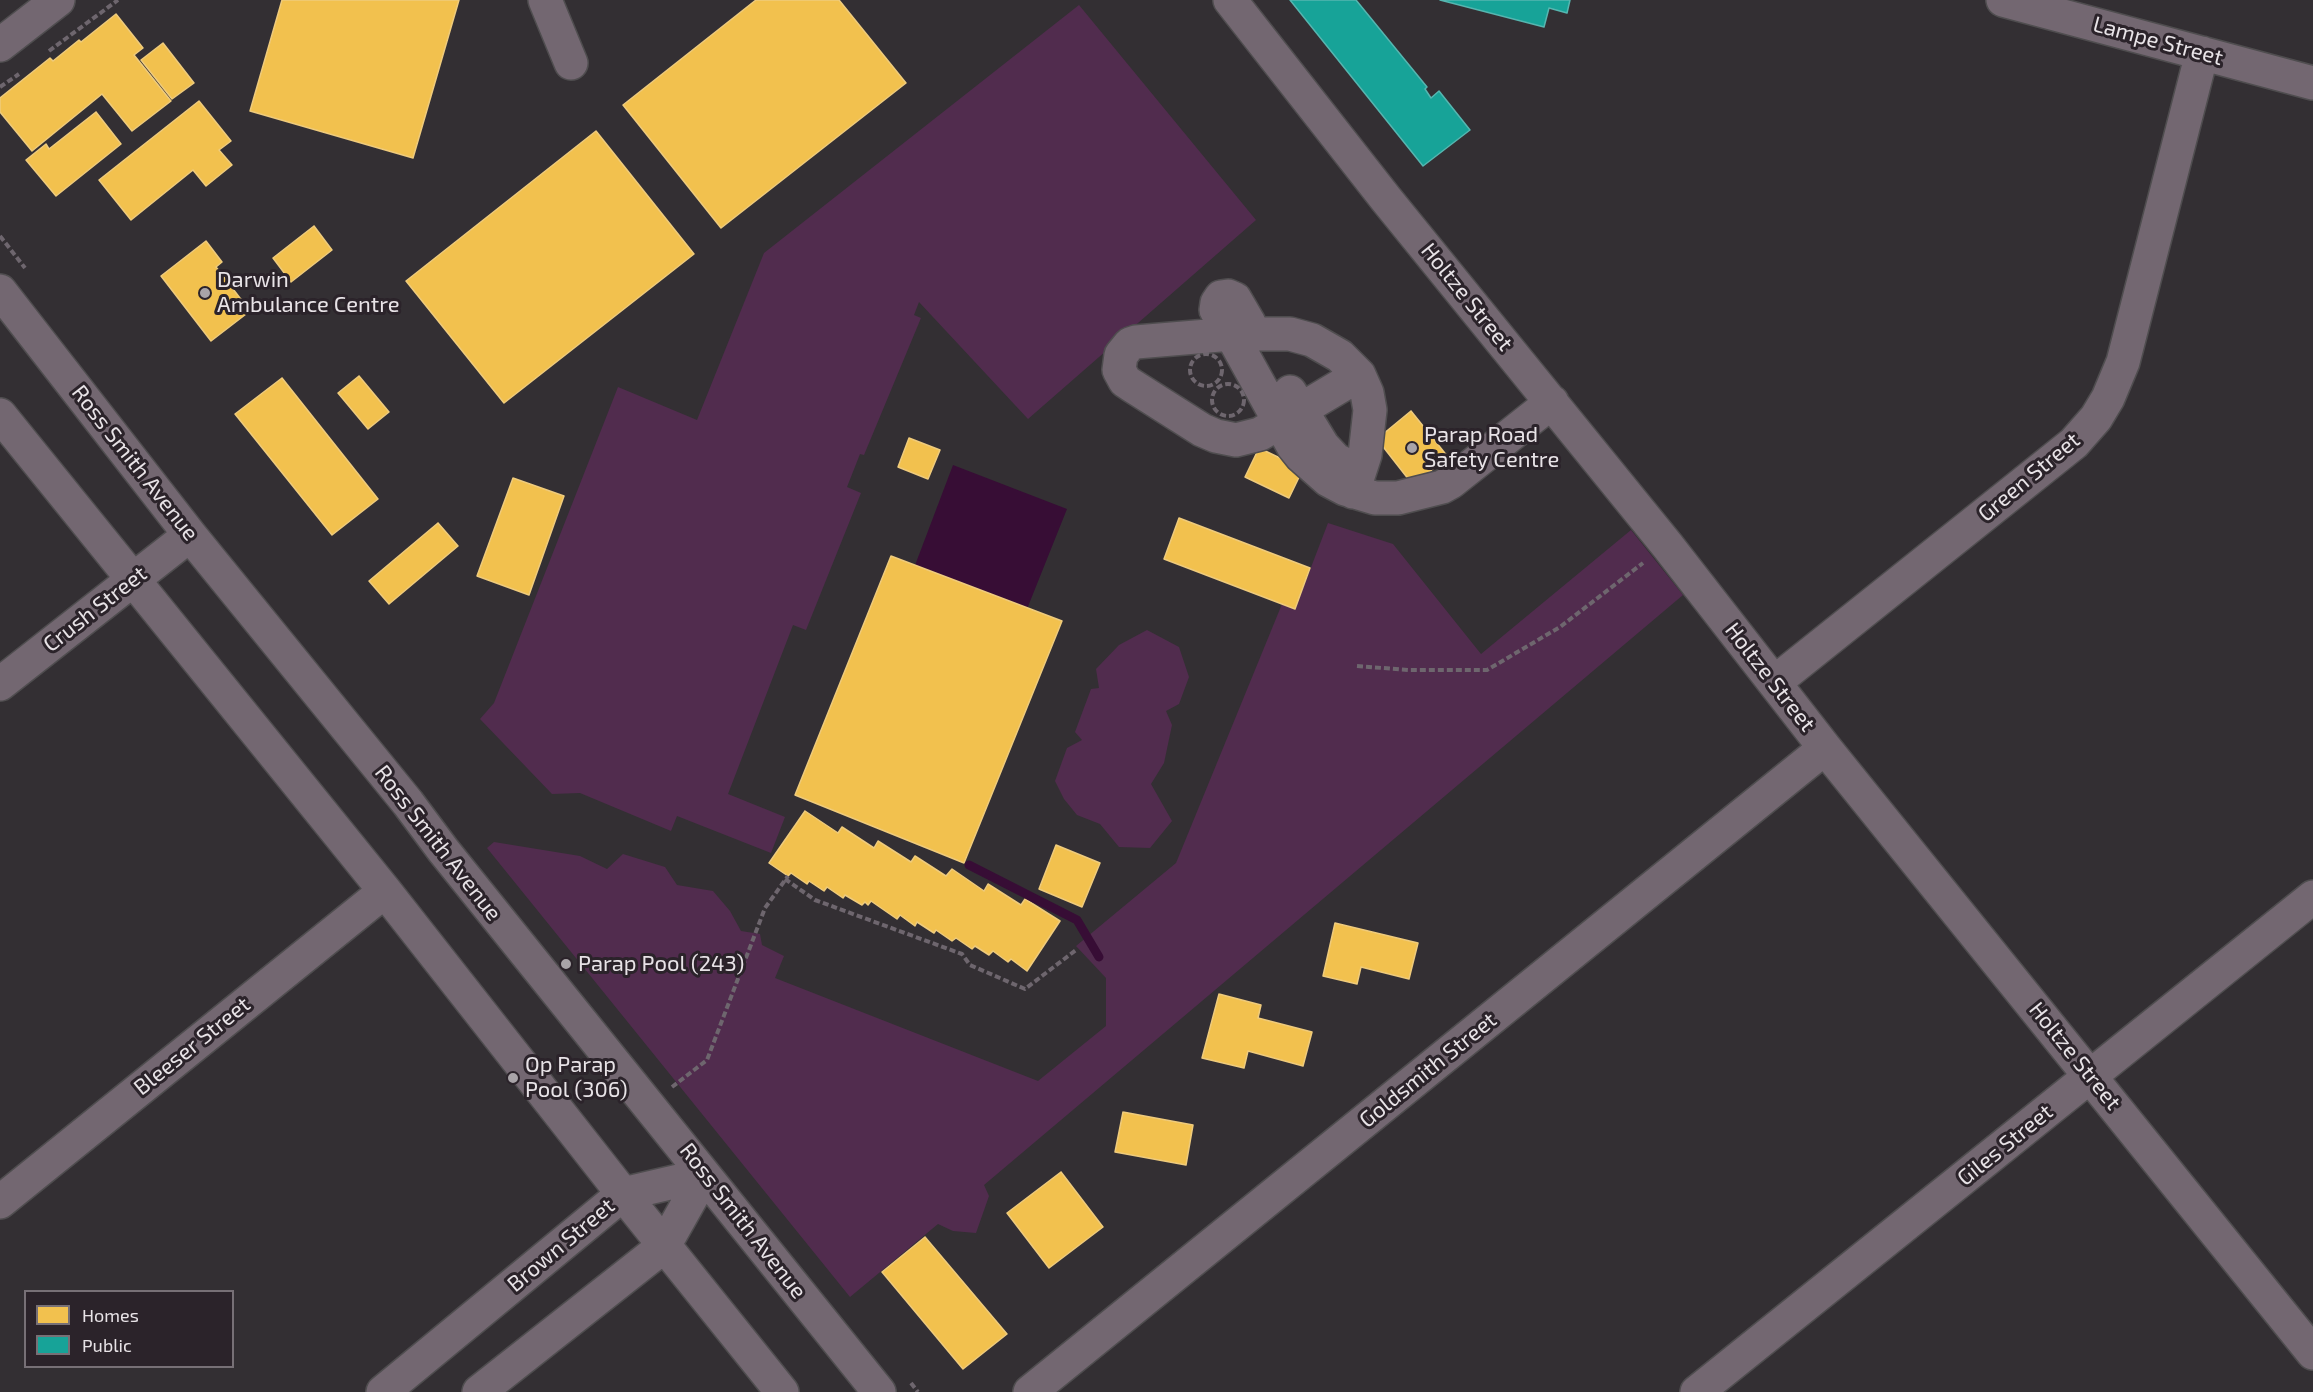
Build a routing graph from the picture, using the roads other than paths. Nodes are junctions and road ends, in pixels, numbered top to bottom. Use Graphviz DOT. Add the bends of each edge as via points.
graph roads {
  1 [pos="58,0"];
  2 [pos="545,0"];
  3 [pos="1230,0"];
  4 [pos="2003,0"];
  5 [pos="0,45"];
  6 [pos="2202,53"];
  7 [pos="571,63"];
  8 [pos="2313,83"];
  9 [pos="0,291"];
  10 [pos="1243,333"];
  11 [pos="1359,375"];
  12 [pos="1552,402"];
  13 [pos="1283,411"];
  14 [pos="0,415"];
  15 [pos="1247,439"];
  16 [pos="1309,465"];
  17 [pos="1357,482"];
  18 [pos="190,536"];
  19 [pos="133,579"];
  20 [pos="1775,682"];
  21 [pos="0,684"];
  22 [pos="1825,748"];
  23 [pos="385,891"];
  24 [pos="2313,897"];
  25 [pos="2091,1076"];
  26 [pos="704,1175"];
  27 [pos="623,1194"];
  28 [pos="0,1202"];
  29 [pos="664,1246"];
  30 [pos="2313,1353"];
  31 [pos="383,1392"];
  32 [pos="478,1392"];
  33 [pos="782,1392"];
  34 [pos="879,1392"];
  35 [pos="1030,1392"];
  36 [pos="1697,1392"];
  1 -- 5 [label="street"];
  2 -- 7 [label="street"];
  3 -- 12 [label="street, Holtze Street"];
  4 -- 6 [label="street, Lampe Street"];
  6 -- 8 [label="street, Lampe Street"];
  6 -- 20 [label="street, Green Street" via="2123,362 2096,418 2074,443"];
  9 -- 18 [label="street, Ross Smith Avenue"];
  10 -- 11 [label="street" via="1290,334 1312,340 1340,356"];
  10 -- 13 [label="street" via="1268,355"];
  10 -- 15 [label="street" via="1136,342 1121,355 1119,370 1125,381 1202,430 1223,438"];
  11 -- 13 [label="street"];
  11 -- 17 [label="street" via="1370,410 1367,447"];
  12 -- 17 [label="street" via="1451,482 1431,491 1375,498"];
  12 -- 20 [label="street, Holtze Street"];
  13 -- 15 [label="street" via="1262,421"];
  13 -- 16 [label="street" via="1293,446"];
  13 -- 17 [label="street"];
  14 -- 19 [label="street"];
  15 -- 16 [label="street" via="1274,443"];
  16 -- 17 [label="street" via="1328,480"];
  18 -- 19 [label="street, Crush Street"];
  18 -- 26 [label="street, Ross Smith Avenue"];
  19 -- 21 [label="street, Crush Street"];
  19 -- 23 [label="street"];
  20 -- 22 [label="street, Holtze Street"];
  22 -- 25 [label="street, Holtze Street"];
  22 -- 35 [label="street, Goldsmith Street"];
  23 -- 27 [label="street"];
  23 -- 28 [label="street, Bleeser Street"];
  24 -- 25 [label="street, Giles Street"];
  25 -- 30 [label="street, Holtze Street"];
  25 -- 36 [label="street, Giles Street"];
  26 -- 27 [label="street, Brown Street"];
  26 -- 29 [label="street"];
  26 -- 34 [label="street, Ross Smith Avenue"];
  27 -- 29 [label="street"];
  27 -- 31 [label="street, Brown Street"];
  29 -- 32 [label="street"];
  29 -- 33 [label="street"];
}
